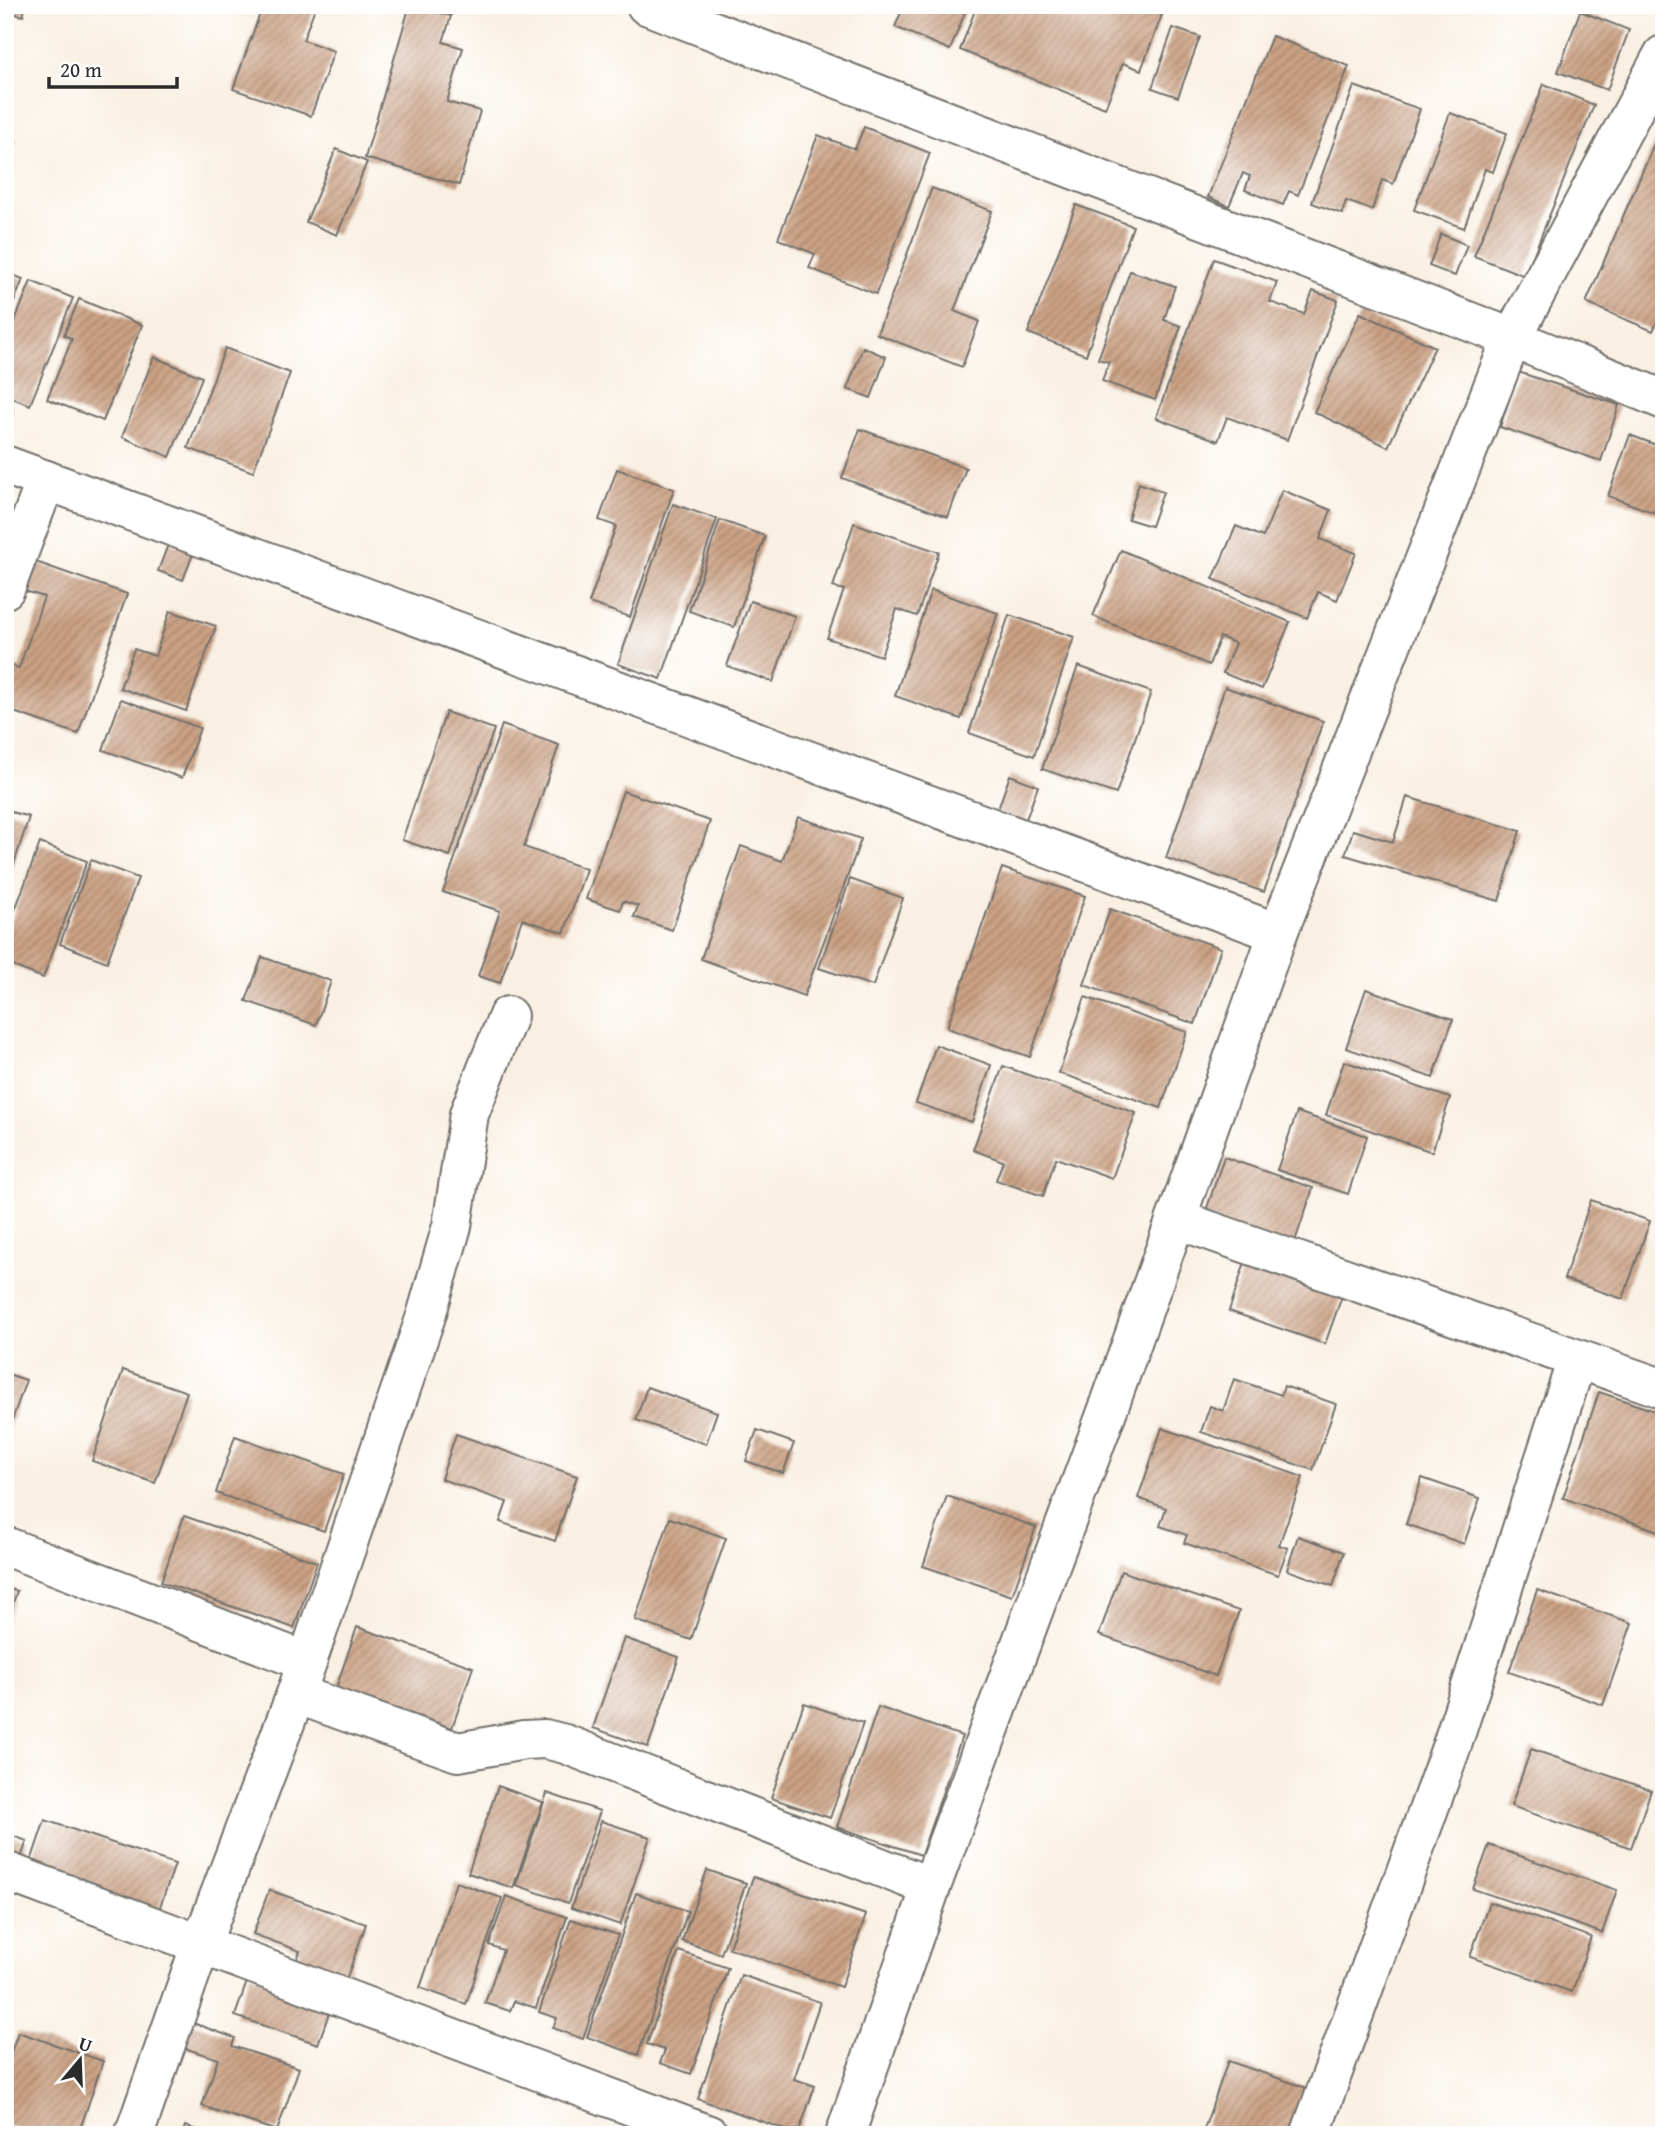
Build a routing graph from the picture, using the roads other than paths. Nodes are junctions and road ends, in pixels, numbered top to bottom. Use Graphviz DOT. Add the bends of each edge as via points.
graph roads {
  1 [pos="646,5"];
  2 [pos="1663,55"];
  3 [pos="1513,338"];
  4 [pos="1664,400"];
  5 [pos="5,465"];
  6 [pos="46,480"];
  7 [pos="5,589"];
  8 [pos="1278,933"];
  9 [pos="508,1016"];
  10 [pos="1176,1219"];
  11 [pos="1577,1359"];
  12 [pos="1664,1389"];
  13 [pos="5,1546"];
  14 [pos="302,1678"];
  15 [pos="5,1871"];
  16 [pos="931,1887"];
  17 [pos="200,1947"];
  18 [pos="134,2135"];
  19 [pos="709,2135"];
  20 [pos="845,2135"];
  21 [pos="1310,2135"];
  1 -- 3 [label="street"];
  2 -- 3 [label="street"];
  3 -- 4 [label="street"];
  3 -- 8 [label="street"];
  5 -- 6 [label="street"];
  6 -- 7 [label="street"];
  6 -- 8 [label="street"];
  8 -- 10 [label="street"];
  9 -- 14 [label="street" via="469,1114 452,1226 426,1316"];
  10 -- 11 [label="street"];
  10 -- 16 [label="street"];
  11 -- 12 [label="street"];
  11 -- 21 [label="street" via="1452,1745"];
  13 -- 14 [label="street"];
  14 -- 16 [label="street" via="458,1752 524,1740 565,1744"];
  14 -- 17 [label="street"];
  15 -- 17 [label="street"];
  16 -- 20 [label="street"];
  17 -- 18 [label="street"];
  17 -- 19 [label="street"];
}
